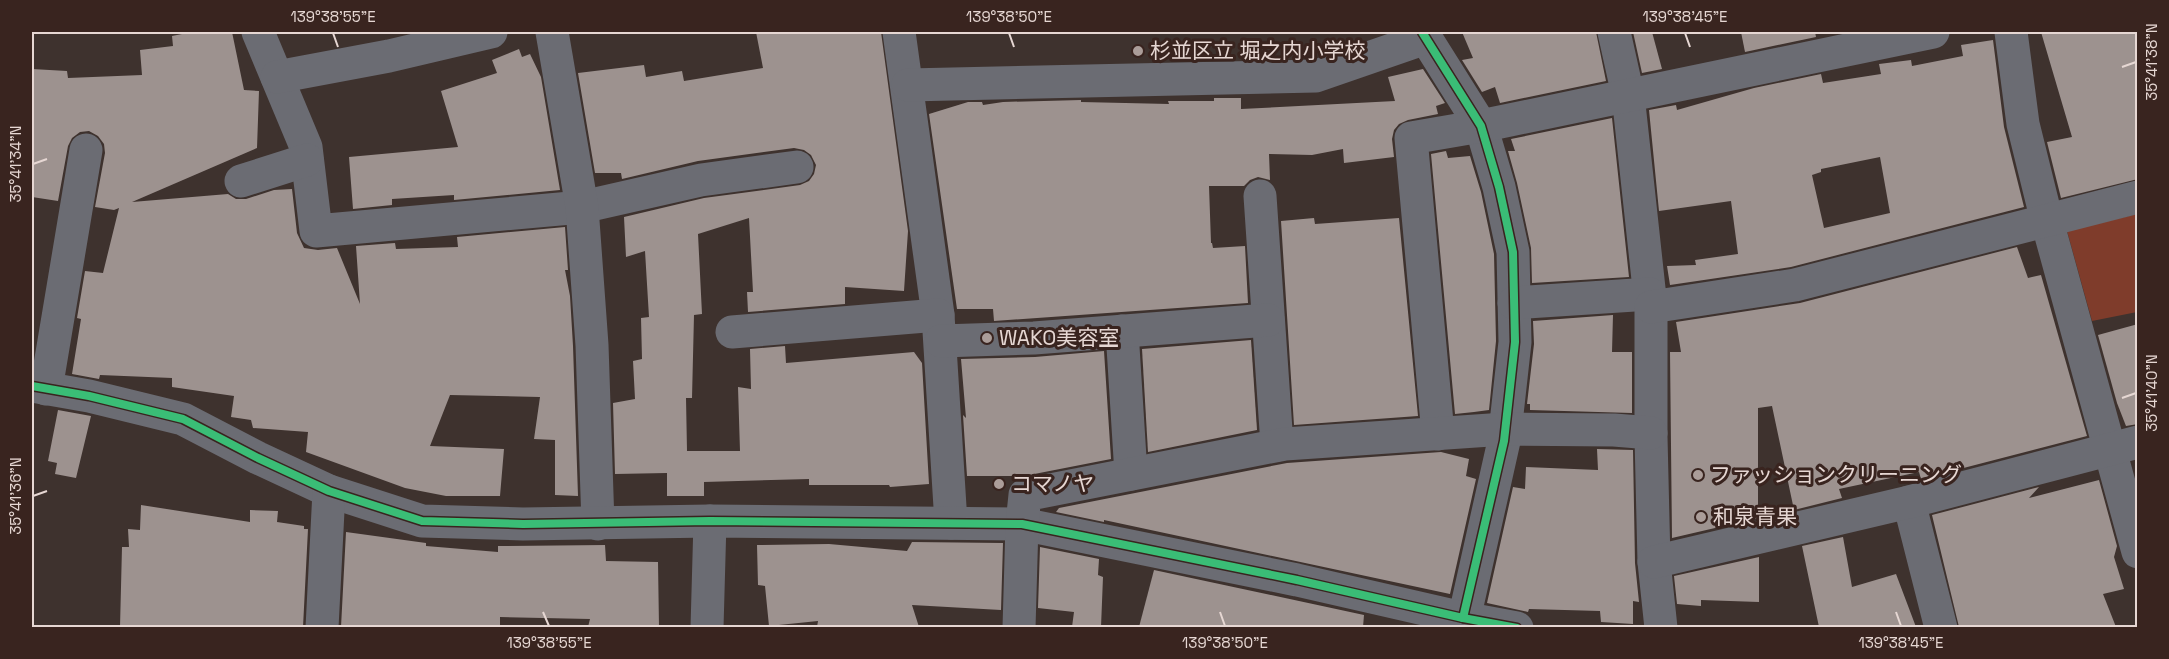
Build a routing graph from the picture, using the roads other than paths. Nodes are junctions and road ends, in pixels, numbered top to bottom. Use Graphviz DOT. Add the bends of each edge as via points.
graph roads {
  1 [pos="258,32"];
  2 [pos="491,32"];
  3 [pos="552,32"];
  4 [pos="899,32"];
  5 [pos="1614,32"];
  6 [pos="1933,32"];
  7 [pos="2011,32"];
  8 [pos="1424,35"];
  9 [pos="277,77"];
  10 [pos="908,85"];
  11 [pos="1628,94"];
  12 [pos="1481,126"];
  13 [pos="86,150"];
  14 [pos="308,160"];
  15 [pos="797,167"];
  16 [pos="240,181"];
  17 [pos="1260,196"];
  18 [pos="2138,197"];
  19 [pos="582,207"];
  20 [pos="2047,221"];
  21 [pos="1651,300"];
  22 [pos="1514,303"];
  23 [pos="1268,320"];
  24 [pos="939,328"];
  25 [pos="1122,331"];
  26 [pos="732,332"];
  27 [pos="39,387"];
  28 [pos="1505,429"];
  29 [pos="1651,433"];
  30 [pos="1438,434"];
  31 [pos="1277,445"];
  32 [pos="2123,446"];
  33 [pos="1131,474"];
  34 [pos="329,491"];
  35 [pos="1909,502"];
  36 [pos="710,521"];
  37 [pos="951,523"];
  38 [pos="598,524"];
  39 [pos="1022,524"];
  40 [pos="2138,552"];
  41 [pos="1654,562"];
  42 [pos="1462,623"];
  43 [pos="322,627"];
  44 [pos="707,627"];
  45 [pos="1019,627"];
  46 [pos="1516,627"];
  47 [pos="1661,627"];
  48 [pos="1941,627"];
  1 -- 9 [label="street"];
  2 -- 9 [label="street"];
  3 -- 19 [label="street"];
  4 -- 10 [label="street"];
  5 -- 11 [label="street"];
  6 -- 11 [label="street"];
  7 -- 20 [label="street" via="2023,124"];
  8 -- 10 [label="street" via="1316,76"];
  8 -- 12 [label="street"];
  9 -- 14 [label="street"];
  10 -- 24 [label="street"];
  11 -- 12 [label="street"];
  11 -- 21 [label="street"];
  12 -- 22 [label="street" via="1513,252"];
  12 -- 30 [label="street" via="1411,138"];
  13 -- 27 [label="street"];
  14 -- 16 [label="street"];
  14 -- 19 [label="street" via="316,231"];
  15 -- 19 [label="street" via="701,180"];
  17 -- 23 [label="street"];
  18 -- 20 [label="street"];
  19 -- 38 [label="street" via="592,345"];
  20 -- 21 [label="street" via="1796,285"];
  20 -- 32 [label="street"];
  21 -- 22 [label="street"];
  21 -- 29 [label="street"];
  22 -- 28 [label="street" via="1515,342"];
  23 -- 25 [label="street"];
  23 -- 31 [label="street"];
  24 -- 25 [label="street" via="1034,338"];
  24 -- 26 [label="street"];
  24 -- 37 [label="street"];
  25 -- 33 [label="street"];
  27 -- 34 [label="street" via="183,419"];
  28 -- 29 [label="street"];
  28 -- 30 [label="street"];
  28 -- 42 [label="street"];
  29 -- 41 [label="street"];
  30 -- 31 [label="street"];
  31 -- 33 [label="street"];
  32 -- 35 [label="street"];
  32 -- 40 [label="street"];
  33 -- 39 [label="street" via="1025,495"];
  34 -- 38 [label="street" via="422,521"];
  34 -- 43 [label="street"];
  35 -- 41 [label="street"];
  35 -- 48 [label="street"];
  36 -- 37 [label="street"];
  36 -- 38 [label="street"];
  36 -- 44 [label="street"];
  37 -- 39 [label="street"];
  39 -- 42 [label="street" via="1286,578"];
  39 -- 45 [label="street"];
  41 -- 47 [label="street"];
  42 -- 46 [label="street"];
}
